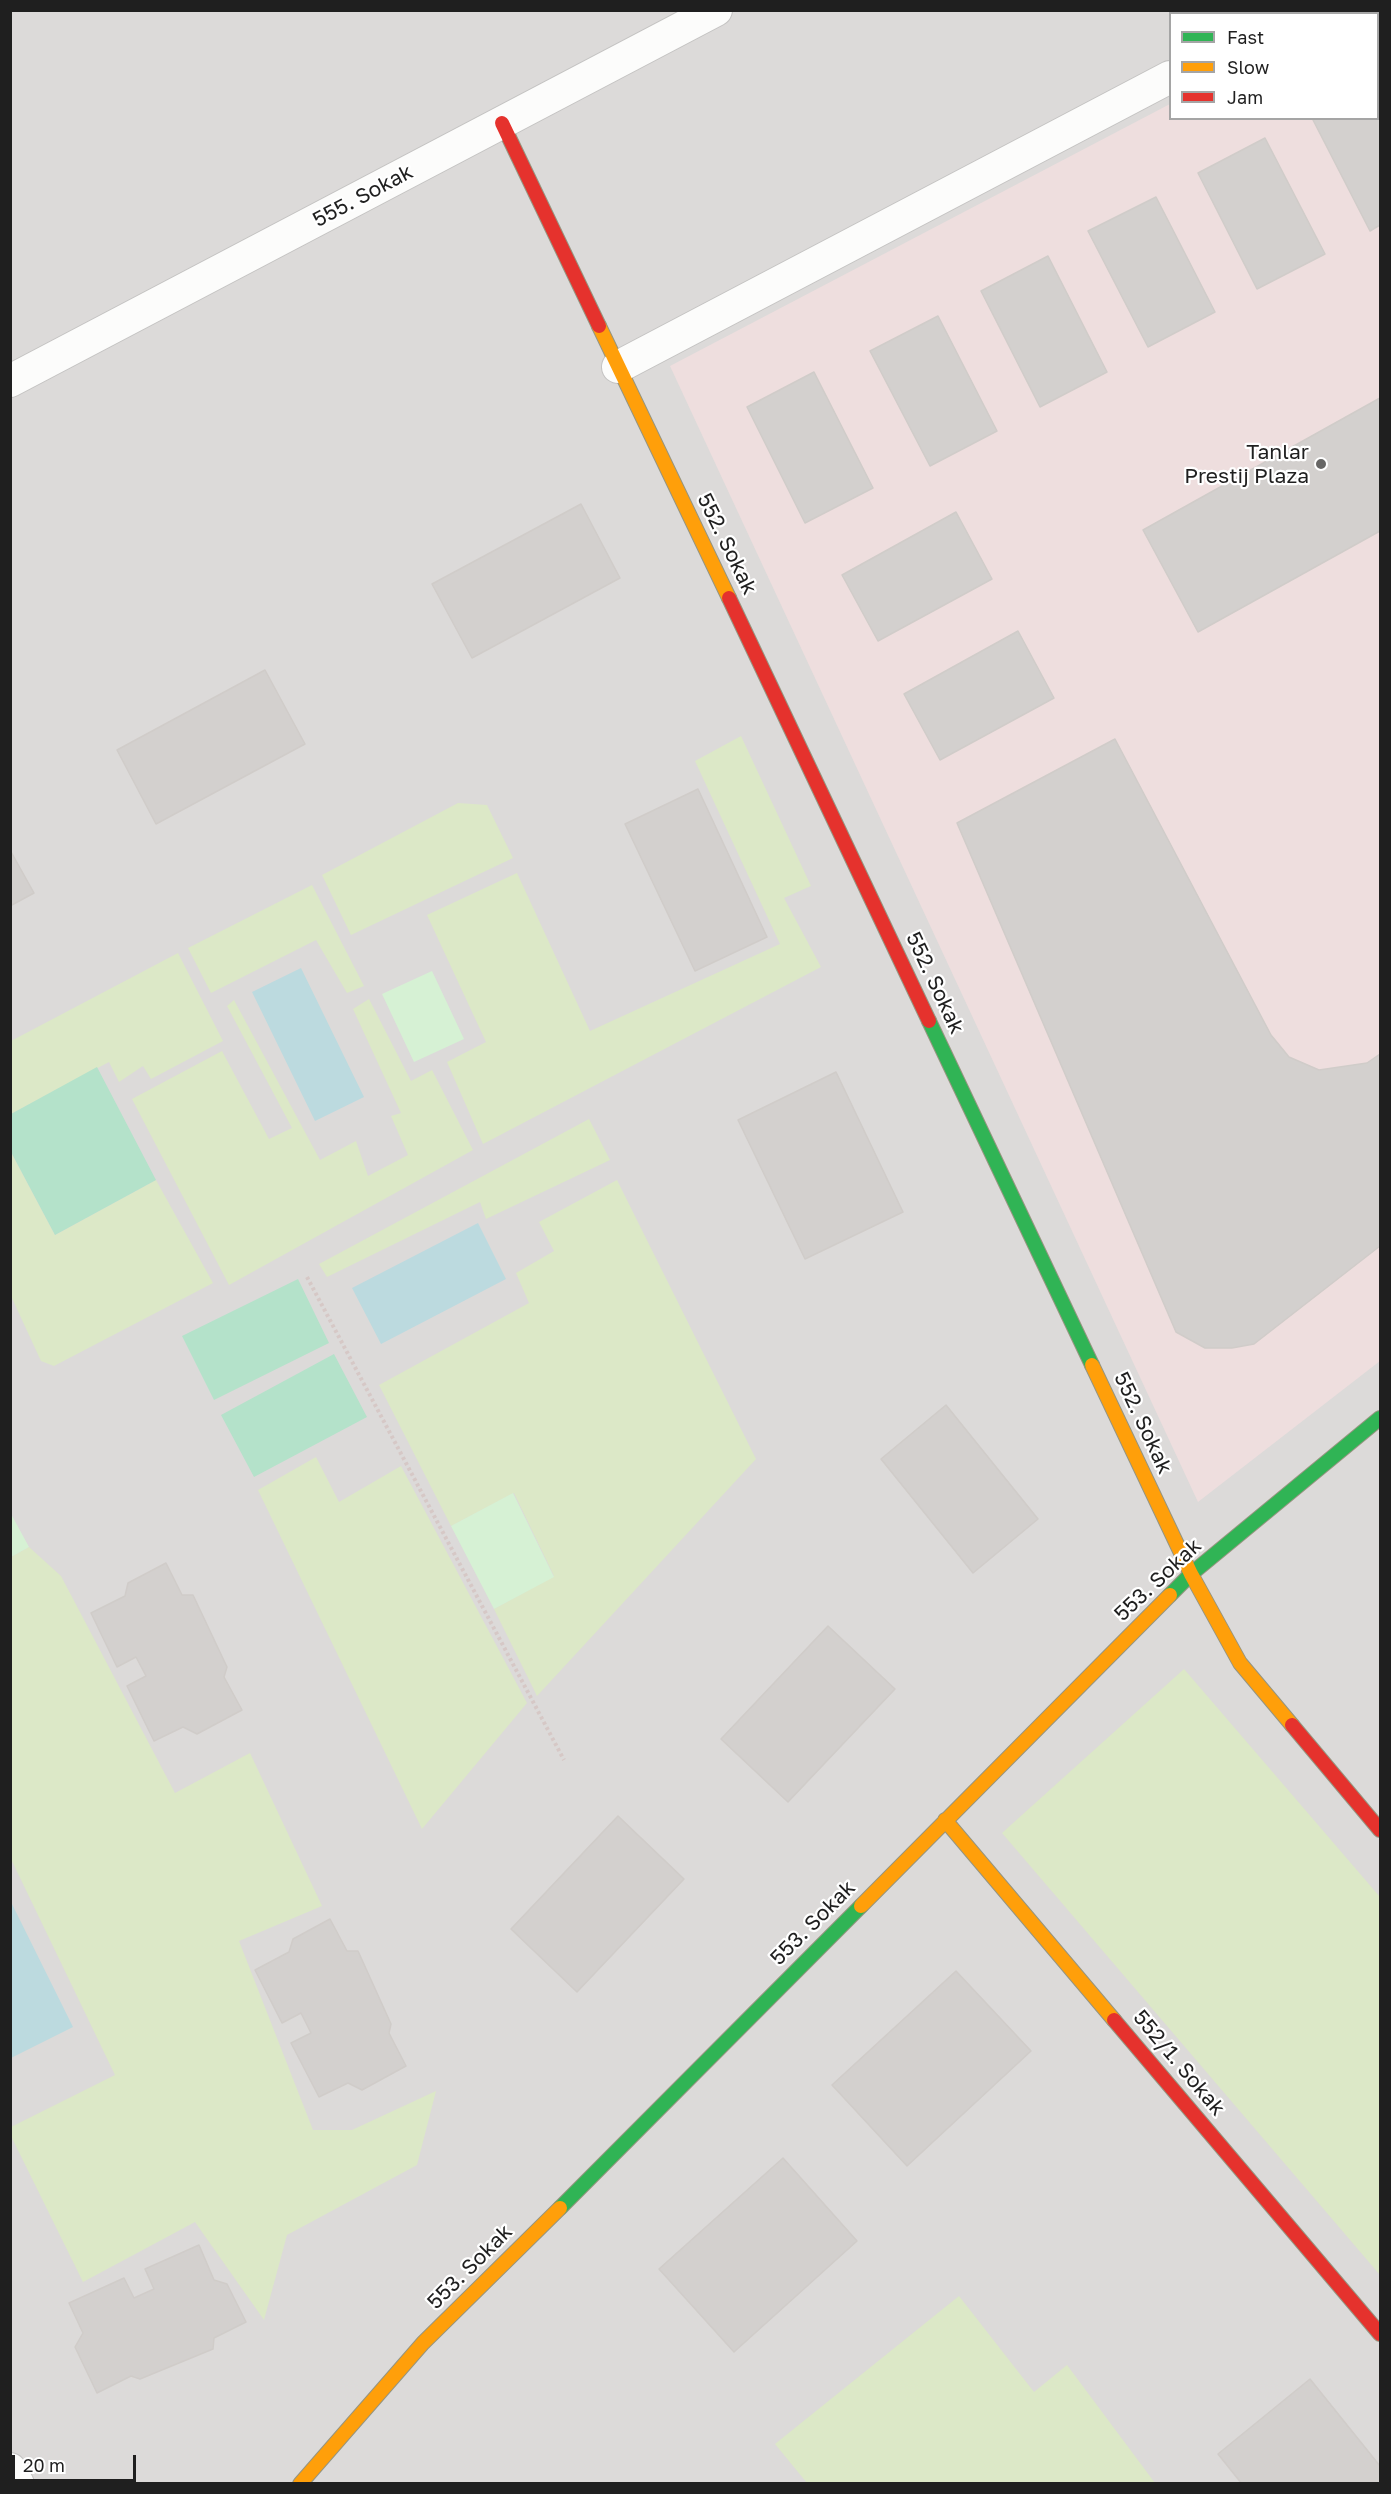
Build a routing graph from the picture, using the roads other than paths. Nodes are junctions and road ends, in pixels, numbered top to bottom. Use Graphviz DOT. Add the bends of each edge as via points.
graph roads {
  1 [pos="716,10"];
  2 [pos="1169,78"];
  3 [pos="502,123"];
  4 [pos="618,367"];
  5 [pos="10,381"];
  6 [pos="1380,1418"];
  7 [pos="1191,1574"];
  8 [pos="945,1820"];
  9 [pos="1380,1830"];
  10 [pos="1380,2334"];
  11 [pos="10,2469"];
  12 [pos="18,2484"];
  13 [pos="300,2484"];
  1 -- 3 [label="street, 555. Sokak"];
  2 -- 4 [label="street"];
  3 -- 4 [label="street, 552. Sokak"];
  3 -- 5 [label="street, 555. Sokak"];
  4 -- 7 [label="street, 552. Sokak"];
  6 -- 7 [label="street, 553. Sokak"];
  7 -- 8 [label="street, 553. Sokak"];
  7 -- 9 [label="street, 552. Sokak" via="1240,1663"];
  8 -- 10 [label="street, 552/1. Sokak"];
  8 -- 13 [label="street, 553. Sokak" via="423,2343"];
  11 -- 12 [label="street"];
}
